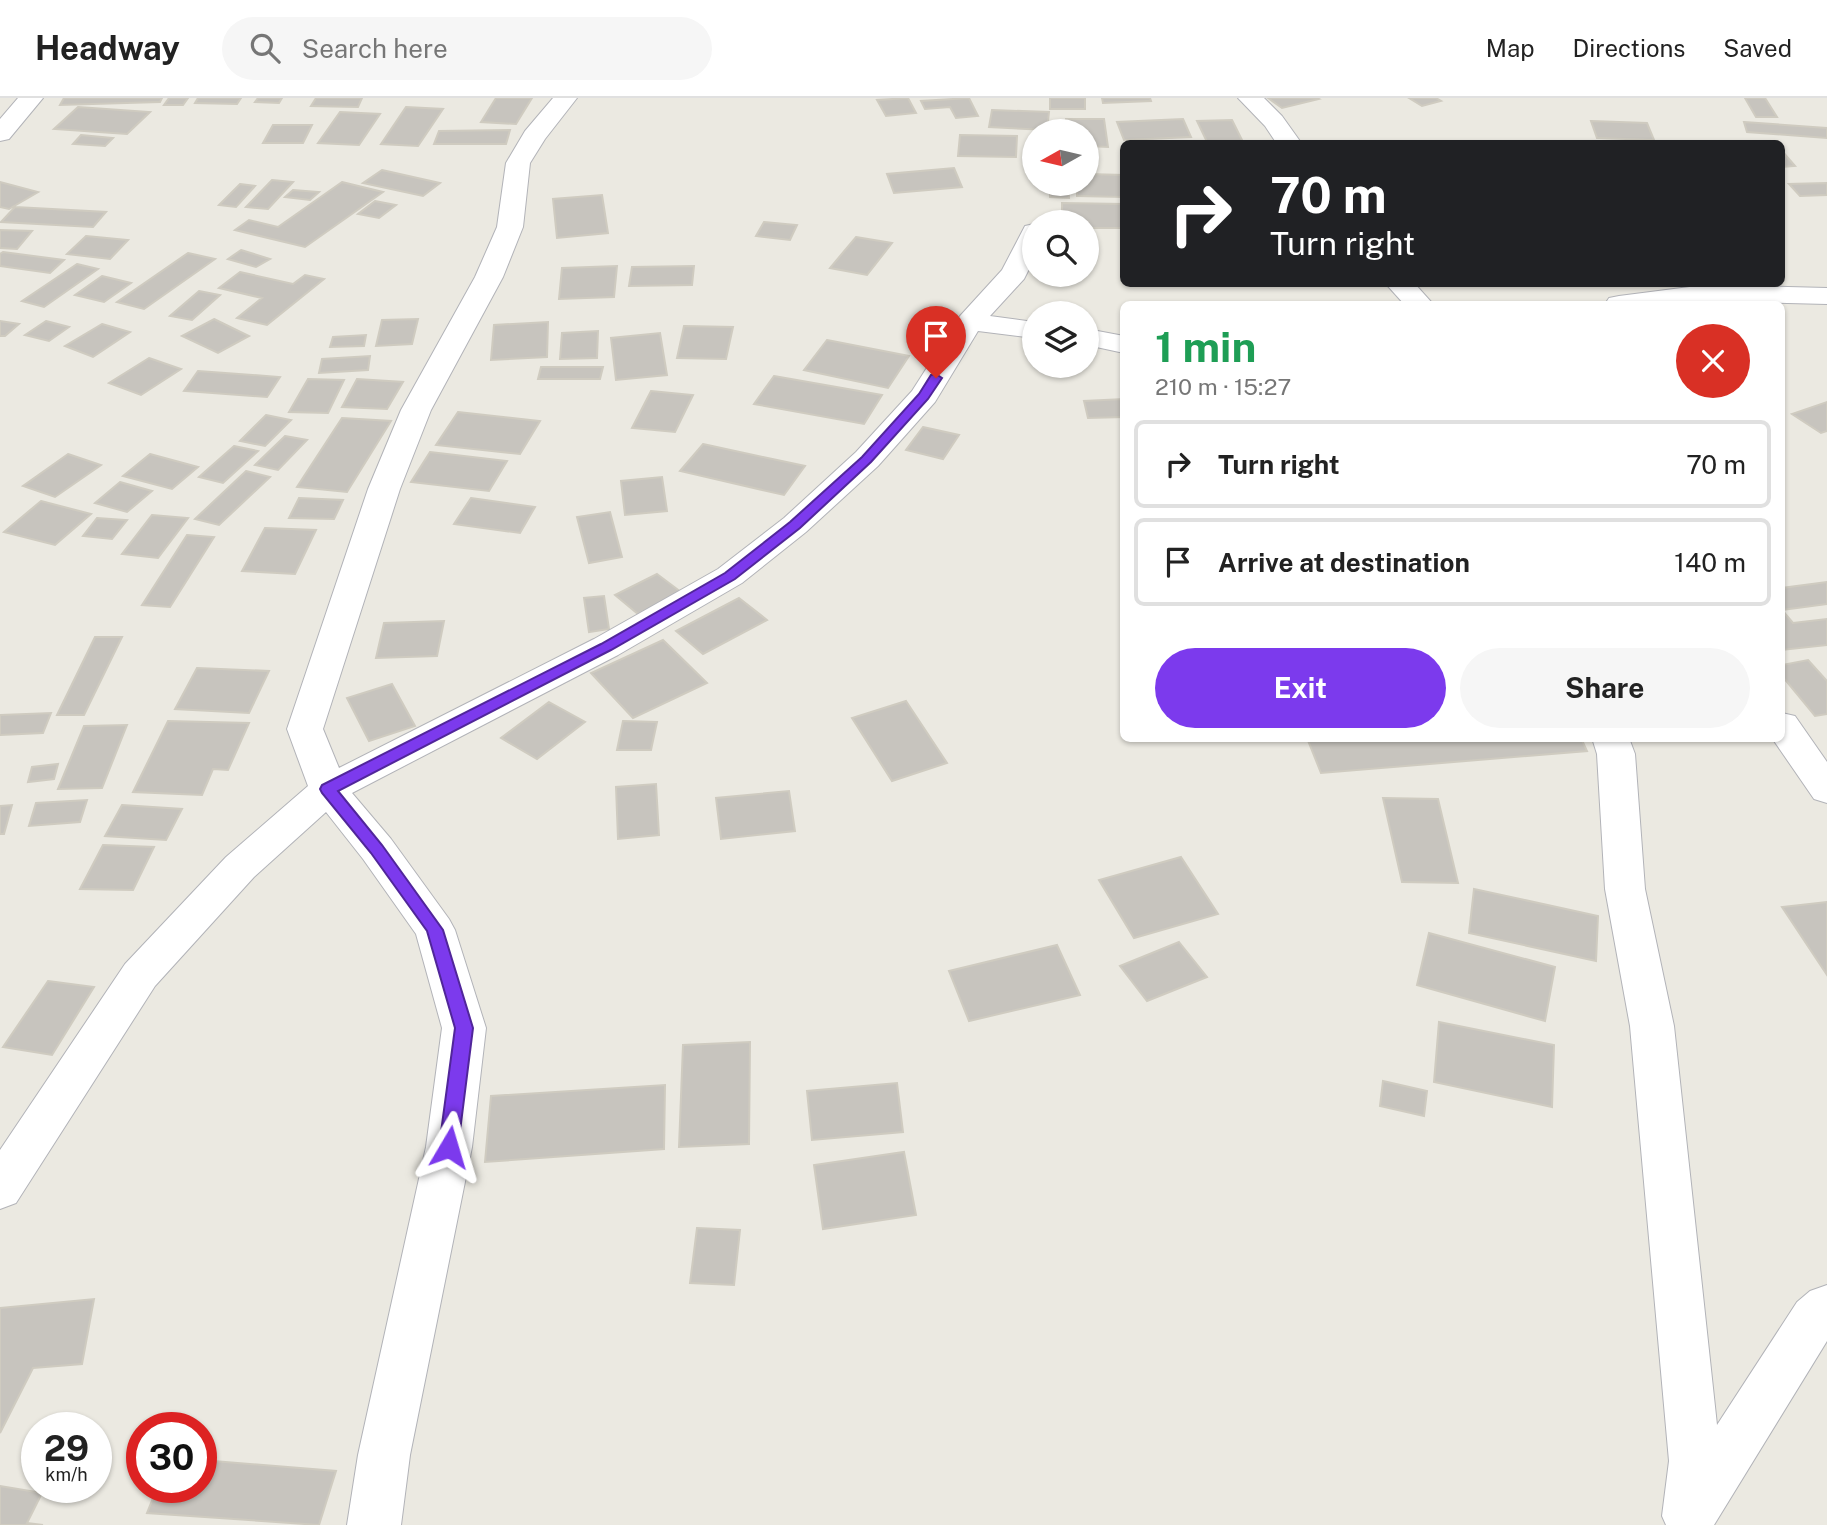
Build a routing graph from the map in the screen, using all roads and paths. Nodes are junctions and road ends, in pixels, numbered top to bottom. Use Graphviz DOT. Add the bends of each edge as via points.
graph roads {
  1 [pos="31,98"];
  2 [pos="565,98"];
  3 [pos="1250,98"];
  4 [pos="0,134"];
  5 [pos="1287,140"];
  6 [pos="1022,256"];
  7 [pos="1402,287"];
  8 [pos="1827,296"];
  9 [pos="1416,301"];
  10 [pos="1642,301"];
  11 [pos="970,322"];
  12 [pos="1022,328"];
  13 [pos="1099,340"];
  14 [pos="1120,344"];
  15 [pos="1785,730"];
  16 [pos="1612,742"];
  17 [pos="328,789"];
  18 [pos="1827,790"];
  19 [pos="0,1189"];
  20 [pos="1827,1307"];
  21 [pos="1690,1520"];
  22 [pos="374,1525"];
  1 -- 4 [label="street"];
  2 -- 17 [label="street" via="519,163 505,240 455,344 416,410 384,489 306,729"];
  3 -- 5 [label="street"];
  6 -- 11 [label="street" via="1014,272"];
  7 -- 9 [label="street"];
  8 -- 10 [label="street" via="1705,293"];
  11 -- 12 [label="street"];
  11 -- 17 [label="street" via="924,396 867,459 730,576 606,647"];
  13 -- 14 [label="street"];
  15 -- 18 [label="street"];
  16 -- 21 [label="street" via="1625,888 1652,1026 1695,1461"];
  17 -- 19 [label="street" via="240,867 140,975"];
  17 -- 22 [label="street" via="435,930 464,1028 449,1147 384,1455"];
  20 -- 21 [label="street" via="1814,1318"];
}
